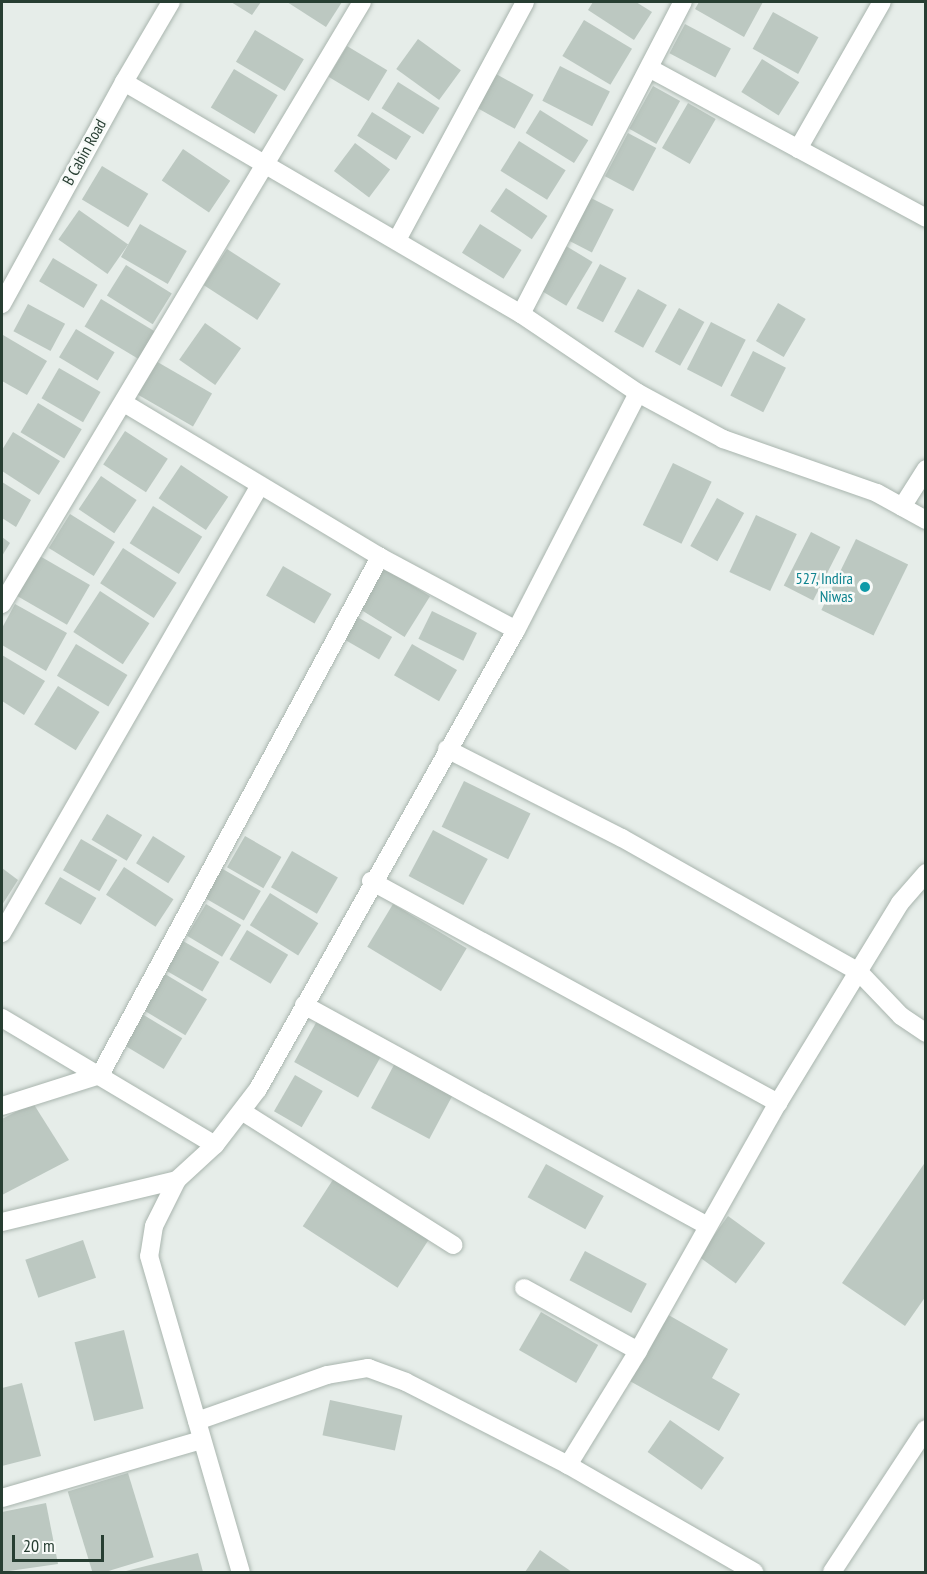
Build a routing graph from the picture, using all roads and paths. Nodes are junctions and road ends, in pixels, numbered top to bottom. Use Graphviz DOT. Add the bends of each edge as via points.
graph roads {
  1 [pos="171,2"];
  2 [pos="362,2"];
  3 [pos="525,2"];
  4 [pos="683,2"];
  5 [pos="882,2"];
  6 [pos="649,68"];
  7 [pos="124,81"];
  8 [pos="798,149"];
  9 [pos="267,163"];
  10 [pos="926,218"];
  11 [pos="397,240"];
  12 [pos="2,304"];
  13 [pos="521,314"];
  14 [pos="638,393"];
  15 [pos="124,404"];
  16 [pos="926,469"];
  17 [pos="259,486"];
  18 [pos="902,507"];
  19 [pos="926,520"];
  20 [pos="380,557"];
  21 [pos="2,604"];
  22 [pos="516,630"];
  23 [pos="447,749"];
  24 [pos="926,873"];
  25 [pos="371,881"];
  26 [pos="2,933"];
  27 [pos="859,972"];
  28 [pos="304,1005"];
  29 [pos="2,1018"];
  30 [pos="926,1033"];
  31 [pos="100,1075"];
  32 [pos="778,1103"];
  33 [pos="2,1106"];
  34 [pos="243,1112"];
  35 [pos="215,1145"];
  36 [pos="177,1180"];
  37 [pos="2,1222"];
  38 [pos="708,1226"];
  39 [pos="453,1245"];
  40 [pos="524,1288"];
  41 [pos="638,1351"];
  42 [pos="197,1421"];
  43 [pos="926,1429"];
  44 [pos="202,1440"];
  45 [pos="568,1465"];
  46 [pos="2,1498"];
  47 [pos="241,1572"];
  48 [pos="754,1572"];
  49 [pos="832,1572"];
  1 -- 7 [label="street, B Cabin Road"];
  2 -- 9 [label="street"];
  3 -- 11 [label="street"];
  4 -- 6 [label="street"];
  5 -- 8 [label="street"];
  6 -- 8 [label="street"];
  6 -- 13 [label="street"];
  7 -- 9 [label="street"];
  7 -- 12 [label="street, B Cabin Road"];
  8 -- 10 [label="street"];
  9 -- 11 [label="street"];
  9 -- 15 [label="street"];
  11 -- 13 [label="street"];
  13 -- 14 [label="street"];
  14 -- 18 [label="street" via="723,439 876,493"];
  14 -- 22 [label="street"];
  15 -- 17 [label="street"];
  15 -- 21 [label="street"];
  16 -- 18 [label="street"];
  17 -- 20 [label="street"];
  17 -- 26 [label="street"];
  18 -- 19 [label="street"];
  20 -- 22 [label="street"];
  20 -- 31 [label="street"];
  22 -- 23 [label="street"];
  23 -- 25 [label="street"];
  23 -- 27 [label="street" via="622,838"];
  24 -- 27 [label="street" via="900,903"];
  25 -- 28 [label="street"];
  25 -- 32 [label="street"];
  27 -- 30 [label="street" via="901,1016"];
  27 -- 32 [label="street"];
  28 -- 34 [label="street"];
  28 -- 38 [label="street"];
  29 -- 31 [label="street"];
  31 -- 33 [label="street"];
  31 -- 35 [label="street"];
  32 -- 38 [label="street"];
  34 -- 35 [label="street"];
  34 -- 39 [label="street"];
  35 -- 36 [label="street"];
  36 -- 37 [label="street"];
  36 -- 42 [label="street" via="154,1226 149,1256"];
  38 -- 41 [label="street"];
  40 -- 41 [label="street"];
  41 -- 45 [label="street"];
  42 -- 44 [label="street"];
  42 -- 45 [label="street" via="327,1375 368,1368 406,1382"];
  43 -- 49 [label="street"];
  44 -- 46 [label="street"];
  44 -- 47 [label="street"];
  45 -- 48 [label="street"];
}
